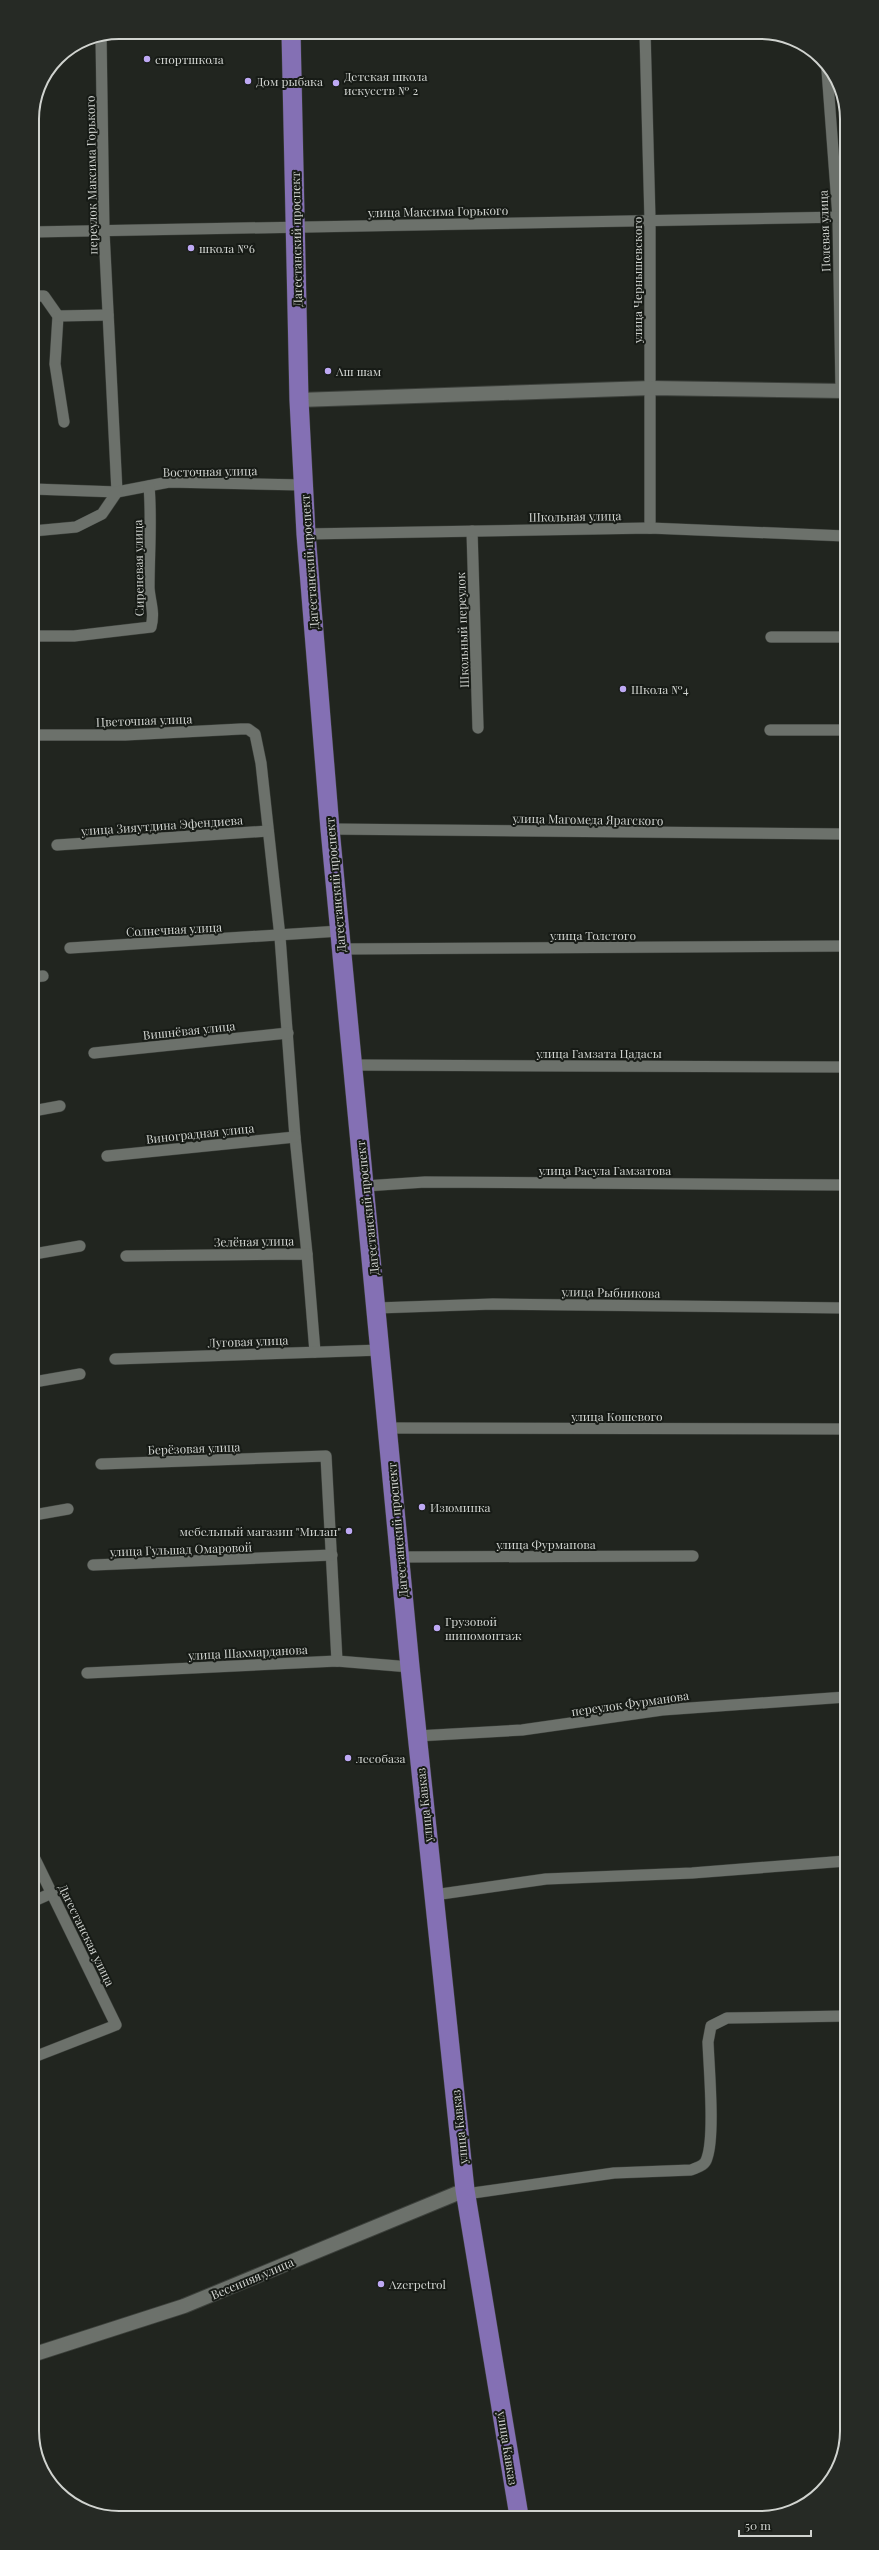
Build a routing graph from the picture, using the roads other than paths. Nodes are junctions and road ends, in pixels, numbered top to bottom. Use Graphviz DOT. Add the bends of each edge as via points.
graph roads {
  1 [pos="291,39"];
  2 [pos="645,39"];
  3 [pos="102,41"];
  4 [pos="828,76"];
  5 [pos="840,206"];
  6 [pos="840,217"];
  7 [pos="650,220"];
  8 [pos="296,226"];
  9 [pos="39,232"];
  10 [pos="104,232"];
  11 [pos="39,296"];
  12 [pos="108,315"];
  13 [pos="58,316"];
  14 [pos="651,388"];
  15 [pos="840,391"];
  16 [pos="298,400"];
  17 [pos="64,422"];
  18 [pos="303,485"];
  19 [pos="149,486"];
  20 [pos="39,489"];
  21 [pos="117,492"];
  22 [pos="650,528"];
  23 [pos="39,530"];
  24 [pos="472,531"];
  25 [pos="306,534"];
  26 [pos="840,536"];
  27 [pos="39,636"];
  28 [pos="771,637"];
  29 [pos="840,637"];
  30 [pos="478,728"];
  31 [pos="770,730"];
  32 [pos="840,730"];
  33 [pos="39,734"];
  34 [pos="330,829"];
  35 [pos="268,831"];
  36 [pos="840,834"];
  37 [pos="57,845"];
  38 [pos="280,936"];
  39 [pos="340,940"];
  40 [pos="840,946"];
  41 [pos="70,948"];
  42 [pos="288,1033"];
  43 [pos="94,1053"];
  44 [pos="352,1065"];
  45 [pos="840,1067"];
  46 [pos="60,1106"];
  47 [pos="39,1110"];
  48 [pos="295,1137"];
  49 [pos="107,1156"];
  50 [pos="840,1185"];
  51 [pos="365,1186"];
  52 [pos="80,1246"];
  53 [pos="39,1253"];
  54 [pos="307,1254"];
  55 [pos="126,1256"];
  56 [pos="377,1308"];
  57 [pos="840,1308"];
  58 [pos="381,1350"];
  59 [pos="315,1352"];
  60 [pos="115,1359"];
  61 [pos="80,1374"];
  62 [pos="39,1381"];
  63 [pos="388,1428"];
  64 [pos="840,1429"];
  65 [pos="101,1464"];
  66 [pos="68,1509"];
  67 [pos="39,1514"];
  68 [pos="332,1555"];
  69 [pos="693,1556"];
  70 [pos="400,1557"];
  71 [pos="93,1565"];
  72 [pos="337,1661"];
  73 [pos="410,1667"];
  74 [pos="87,1673"];
  75 [pos="840,1697"];
  76 [pos="417,1736"];
  77 [pos="840,1861"];
  78 [pos="39,1867"];
  79 [pos="52,1894"];
  80 [pos="434,1895"];
  81 [pos="39,1899"];
  82 [pos="840,2016"];
  83 [pos="39,2055"];
  84 [pos="466,2192"];
  85 [pos="39,2353"];
  86 [pos="518,2511"];
  1 -- 8 [label="highway, Дагестанский проспект"];
  2 -- 7 [label="street, улица Чернышевского"];
  3 -- 10 [label="street, переулок Максима Горького"];
  4 -- 5 [label="street, Полевая улица"];
  6 -- 7 [label="street, улица Максима Горького"];
  7 -- 8 [label="street, улица Максима Горького"];
  7 -- 14 [label="street, улица Чернышевского"];
  8 -- 10 [label="street, улица Максима Горького"];
  8 -- 16 [label="highway, Дагестанский проспект"];
  9 -- 10 [label="street, улица Максима Горького"];
  10 -- 12 [label="street, переулок Максима Горького"];
  11 -- 13 [label="street" via="44,296"];
  12 -- 13 [label="street"];
  12 -- 21 [label="street, переулок Максима Горького"];
  13 -- 17 [label="street" via="55,364"];
  14 -- 15 [label="street"];
  14 -- 16 [label="street"];
  14 -- 22 [label="street, улица Чернышевского"];
  16 -- 18 [label="highway, Дагестанский проспект"];
  18 -- 19 [label="street, Восточная улица" via="169,482"];
  18 -- 25 [label="highway, Дагестанский проспект"];
  19 -- 21 [label="street, Восточная улица"];
  19 -- 27 [label="street, Сиреневая улица" via="149,592 154,616 151,627 74,636"];
  20 -- 21 [label="street, Восточная улица"];
  21 -- 23 [label="street" via="102,514 76,527"];
  22 -- 24 [label="street, Школьная улица"];
  22 -- 26 [label="street, Школьная улица"];
  24 -- 25 [label="street, Школьная улица"];
  24 -- 30 [label="street, Школьный переулок"];
  25 -- 34 [label="highway, Дагестанский проспект"];
  28 -- 29 [label="street"];
  31 -- 32 [label="street"];
  33 -- 35 [label="street, Цветочная улица" via="125,735 248,729 255,734 261,763"];
  34 -- 36 [label="street, улица Магомеда Ярагского"];
  34 -- 39 [label="highway, Дагестанский проспект"];
  35 -- 37 [label="street, улица Зияутдина Эфендиева"];
  35 -- 38 [label="street"];
  38 -- 39 [label="street, Солнечная улица"];
  38 -- 41 [label="street, Солнечная улица"];
  38 -- 42 [label="street"];
  39 -- 40 [label="street, улица Толстого"];
  39 -- 44 [label="highway, Дагестанский проспект"];
  42 -- 43 [label="street, Вишнёвая улица"];
  42 -- 48 [label="street"];
  44 -- 45 [label="street, улица Гамзата Цадасы"];
  44 -- 51 [label="highway, Дагестанский проспект"];
  46 -- 47 [label="street"];
  48 -- 49 [label="street, Виноградная улица"];
  48 -- 54 [label="street"];
  50 -- 51 [label="street, улица Расула Гамзатова" via="425,1182"];
  51 -- 56 [label="highway, Дагестанский проспект"];
  52 -- 53 [label="street"];
  54 -- 55 [label="street, Зелёная улица"];
  54 -- 59 [label="street, Зелёная улица"];
  56 -- 57 [label="street, улица Рыбникова" via="493,1304"];
  56 -- 58 [label="highway, Дагестанский проспект"];
  58 -- 59 [label="street, Луговая улица"];
  58 -- 63 [label="highway, Дагестанский проспект"];
  59 -- 60 [label="street, Луговая улица"];
  61 -- 62 [label="street"];
  63 -- 64 [label="street, улица Кошевого"];
  63 -- 70 [label="highway, Дагестанский проспект"];
  65 -- 68 [label="street, Берёзовая улица" via="326,1456"];
  66 -- 67 [label="street"];
  68 -- 71 [label="street, улица Гульшад Омаровой"];
  68 -- 72 [label="street"];
  69 -- 70 [label="street, улица Фурманова"];
  70 -- 73 [label="highway, Дагестанский проспект"];
  72 -- 73 [label="street, улица Шахмарданова"];
  72 -- 74 [label="street, улица Шахмарданова"];
  73 -- 76 [label="highway, Дагестанский проспект"];
  75 -- 76 [label="street, переулок Фурманова" via="662,1710 530,1729"];
  76 -- 80 [label="highway, улица Кавказ"];
  77 -- 80 [label="street" via="692,1873 546,1879"];
  78 -- 79 [label="street, Дагестанская улица"];
  79 -- 81 [label="street"];
  79 -- 83 [label="street, Дагестанская улица" via="116,2025"];
  80 -- 84 [label="highway, улица Кавказ"];
  82 -- 84 [label="street" via="727,2018 711,2026 708,2037 710,2140 707,2159 702,2166 691,2170 614,2173"];
  84 -- 85 [label="street, Весенняя улица" via="184,2306"];
  84 -- 86 [label="highway, улица Кавказ"];
}
